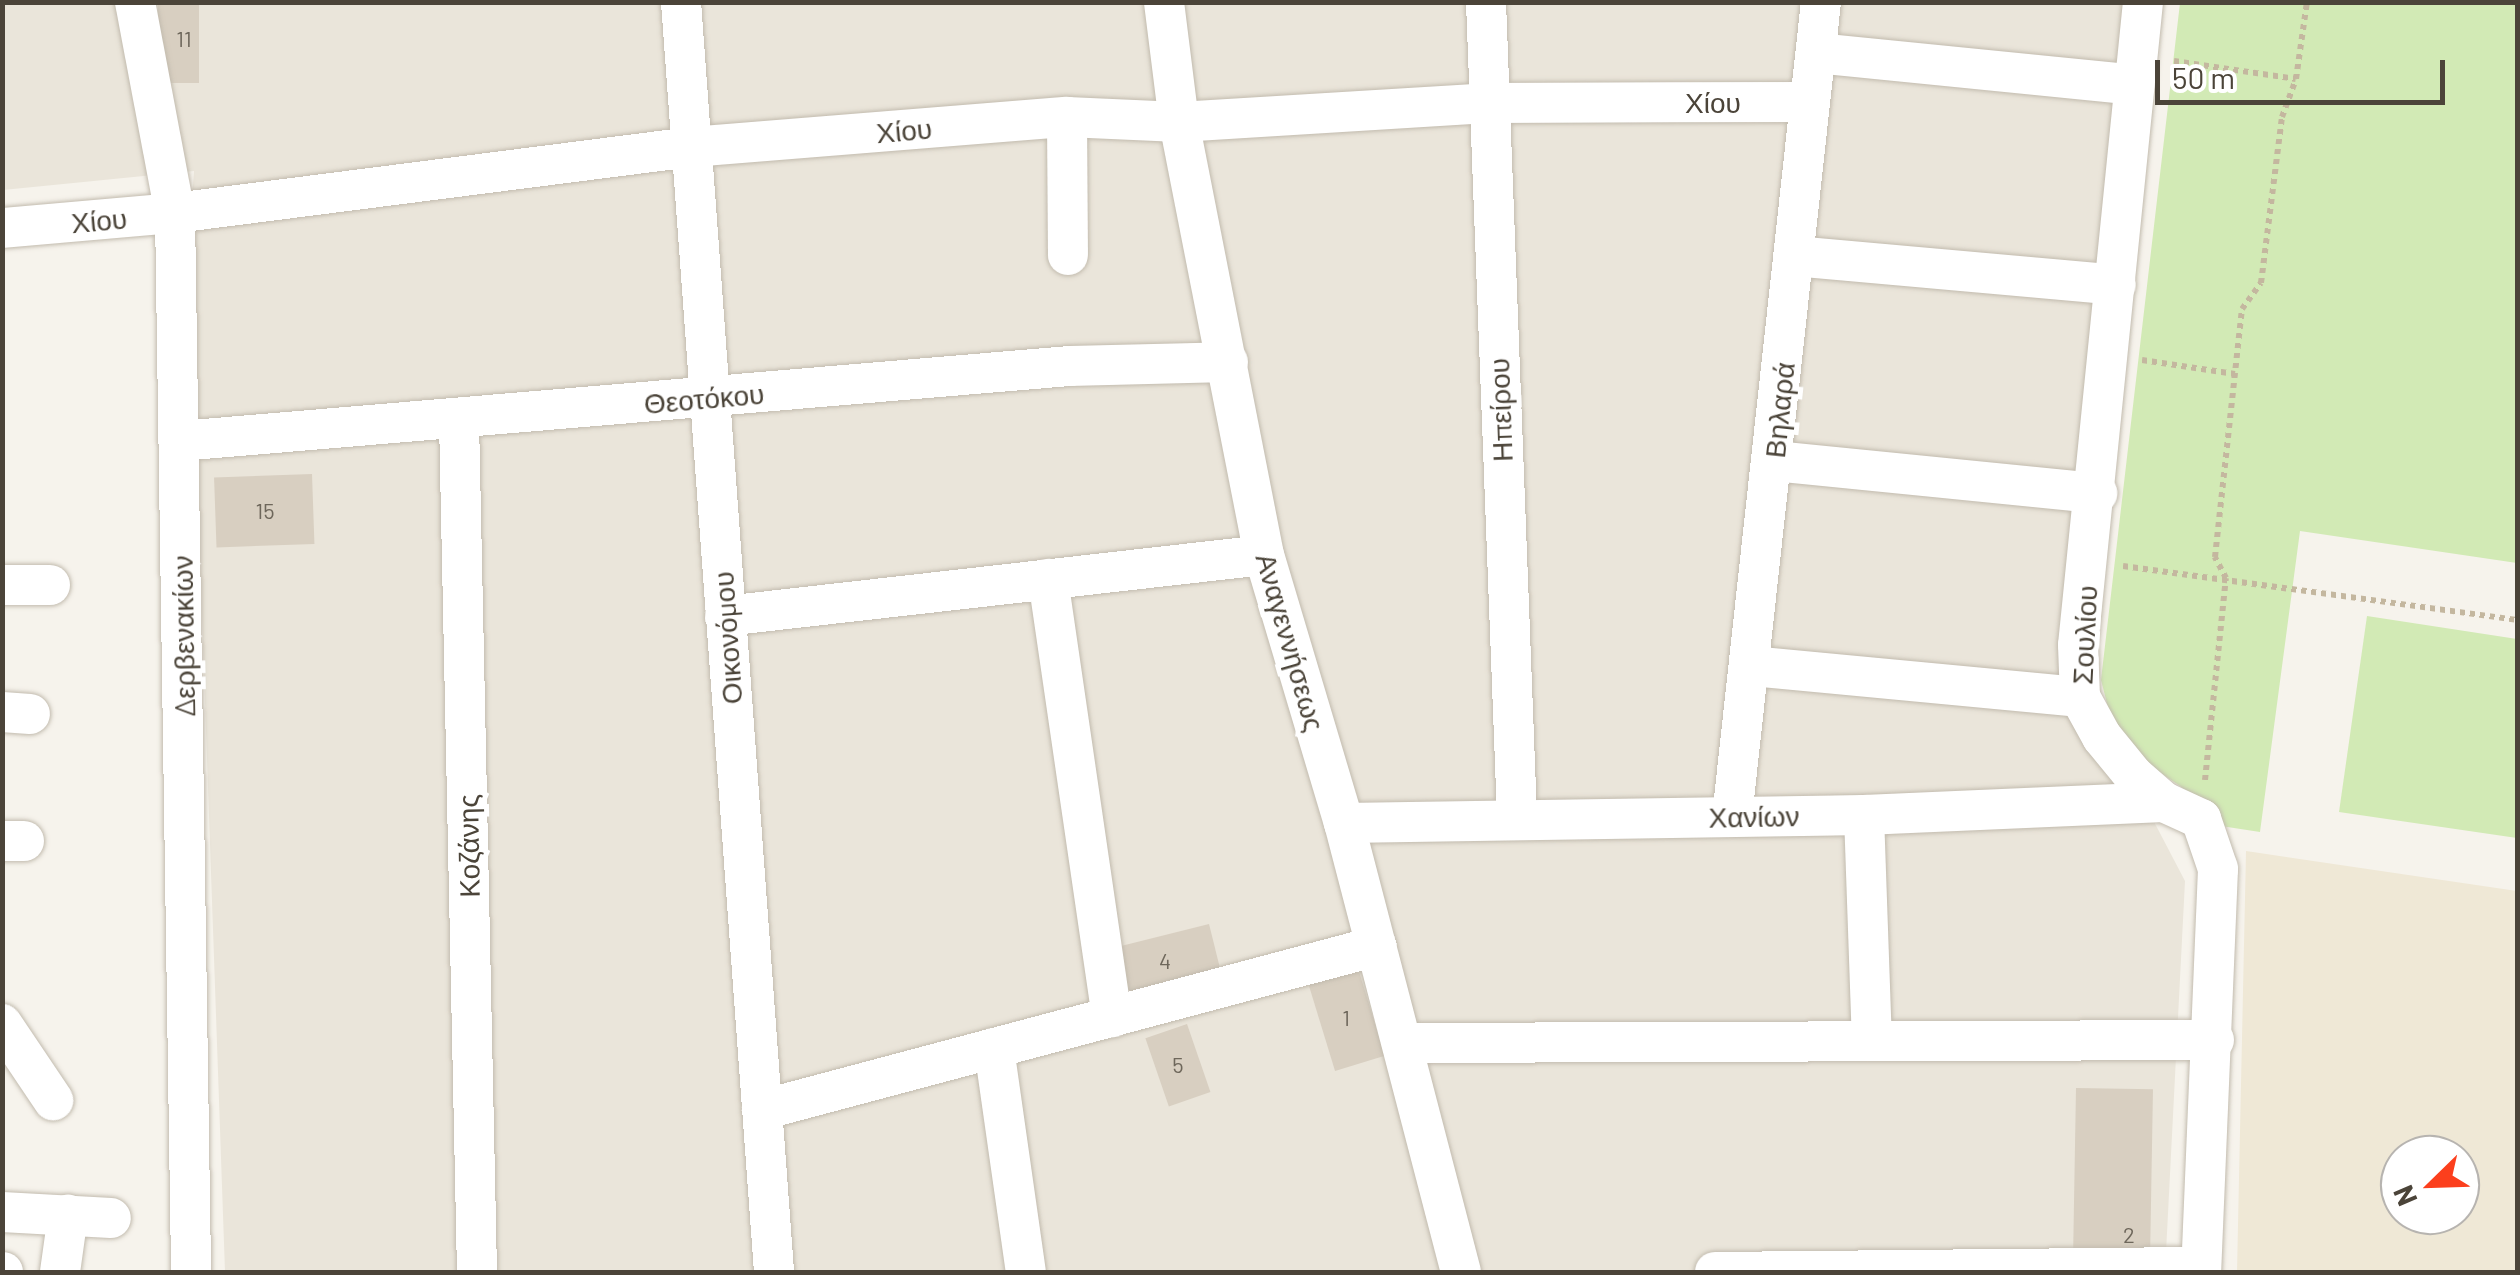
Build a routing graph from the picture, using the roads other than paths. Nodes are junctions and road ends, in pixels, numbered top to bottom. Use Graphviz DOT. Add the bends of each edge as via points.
graph roads {
  1 [pos="135,2"];
  2 [pos="681,2"];
  3 [pos="1164,2"];
  4 [pos="1486,2"];
  5 [pos="1820,2"];
  6 [pos="2143,2"];
  7 [pos="1816,53"];
  8 [pos="2136,70"];
  9 [pos="1487,102"];
  10 [pos="1809,102"];
  11 [pos="1066,117"];
  12 [pos="1180,122"];
  13 [pos="691,148"];
  14 [pos="174,213"];
  15 [pos="2,228"];
  16 [pos="1068,255"];
  17 [pos="1794,256"];
  18 [pos="2116,285"];
  19 [pos="1228,362"];
  20 [pos="709,398"];
  21 [pos="459,420"];
  22 [pos="180,441"];
  23 [pos="1774,460"];
  24 [pos="2096,492"];
  25 [pos="1264,556"];
  26 [pos="1048,579"];
  27 [pos="2,585"];
  28 [pos="50,585"];
  29 [pos="725,616"];
  30 [pos="1751,666"];
  31 [pos="2080,697"];
  32 [pos="2164,802"];
  33 [pos="1864,815"];
  34 [pos="1732,816"];
  35 [pos="1517,818"];
  36 [pos="1344,823"];
  37 [pos="1376,946"];
  38 [pos="1112,1016"];
  39 [pos="2,1024"];
  40 [pos="2214,1040"];
  41 [pos="1872,1041"];
  42 [pos="1402,1043"];
  43 [pos="994,1048"];
  44 [pos="54,1100"];
  45 [pos="762,1110"];
  46 [pos="2,1212"];
  47 [pos="68,1215"];
  48 [pos="112,1218"];
  49 [pos="2201,1270"];
  50 [pos="60,1272"];
  51 [pos="191,1272"];
  52 [pos="477,1272"];
  53 [pos="774,1272"];
  54 [pos="1026,1272"];
  55 [pos="1462,1272"];
  56 [pos="1715,1272"];
  1 -- 14 [label="street, Δερβενακίων"];
  2 -- 13 [label="street, Οικονόμου"];
  3 -- 12 [label="street, Αναγεννήσεως"];
  4 -- 9 [label="street, Ηπείρου"];
  5 -- 7 [label="street, Βηλαρά"];
  6 -- 8 [label="street, Σουλίου"];
  7 -- 8 [label="street"];
  7 -- 10 [label="street, Βηλαρά"];
  8 -- 18 [label="street, Σουλίου"];
  9 -- 10 [label="street, Χίου"];
  9 -- 12 [label="street, Χίου"];
  9 -- 35 [label="street, Ηπείρου"];
  10 -- 17 [label="street, Βηλαρά"];
  11 -- 12 [label="street, Χίου"];
  11 -- 13 [label="street, Χίου"];
  11 -- 16 [label="street"];
  12 -- 19 [label="street, Αναγεννήσεως"];
  13 -- 14 [label="street, Χίου"];
  13 -- 20 [label="street, Οικονόμου"];
  14 -- 15 [label="street, Χίου"];
  14 -- 22 [label="street, Δερβενακίων"];
  17 -- 18 [label="street"];
  17 -- 23 [label="street, Βηλαρά"];
  18 -- 24 [label="street, Σουλίου"];
  19 -- 20 [label="street, Θεοτόκου" via="1070,366"];
  19 -- 25 [label="street, Αναγεννήσεως"];
  20 -- 21 [label="street, Θεοτόκου"];
  20 -- 29 [label="street, Οικονόμου"];
  21 -- 22 [label="street, Θεοτόκου"];
  21 -- 52 [label="street, Κοζάνης"];
  22 -- 51 [label="street, Δερβενακίων"];
  23 -- 24 [label="street"];
  23 -- 30 [label="street, Βηλαρά"];
  24 -- 31 [label="street, Σουλίου" via="2078,646"];
  25 -- 26 [label="street"];
  25 -- 36 [label="street, Αναγεννήσεως"];
  26 -- 29 [label="street"];
  26 -- 38 [label="street"];
  27 -- 28 [label="street"];
  29 -- 45 [label="street, Οικονόμου"];
  30 -- 31 [label="street"];
  30 -- 34 [label="street, Βηλαρά"];
  31 -- 32 [label="street, Σουλίου" via="2133,775"];
  32 -- 33 [label="street, Χανίων"];
  32 -- 40 [label="street, Σουλίου" via="2201,819 2218,869"];
  33 -- 34 [label="street, Χανίων"];
  33 -- 41 [label="street"];
  34 -- 35 [label="street, Χανίων"];
  35 -- 36 [label="street, Χανίων"];
  36 -- 37 [label="street, Αναγεννήσεως"];
  37 -- 38 [label="street"];
  37 -- 42 [label="street, Αναγεννήσεως"];
  38 -- 43 [label="street"];
  39 -- 44 [label="street"];
  40 -- 41 [label="street"];
  40 -- 49 [label="street"];
  41 -- 42 [label="street"];
  42 -- 55 [label="street, Αναγεννήσεως"];
  43 -- 45 [label="street"];
  43 -- 54 [label="street"];
  45 -- 53 [label="street, Οικονόμου"];
  46 -- 47 [label="street"];
  47 -- 48 [label="street"];
  47 -- 50 [label="street"];
  49 -- 56 [label="street"];
}
